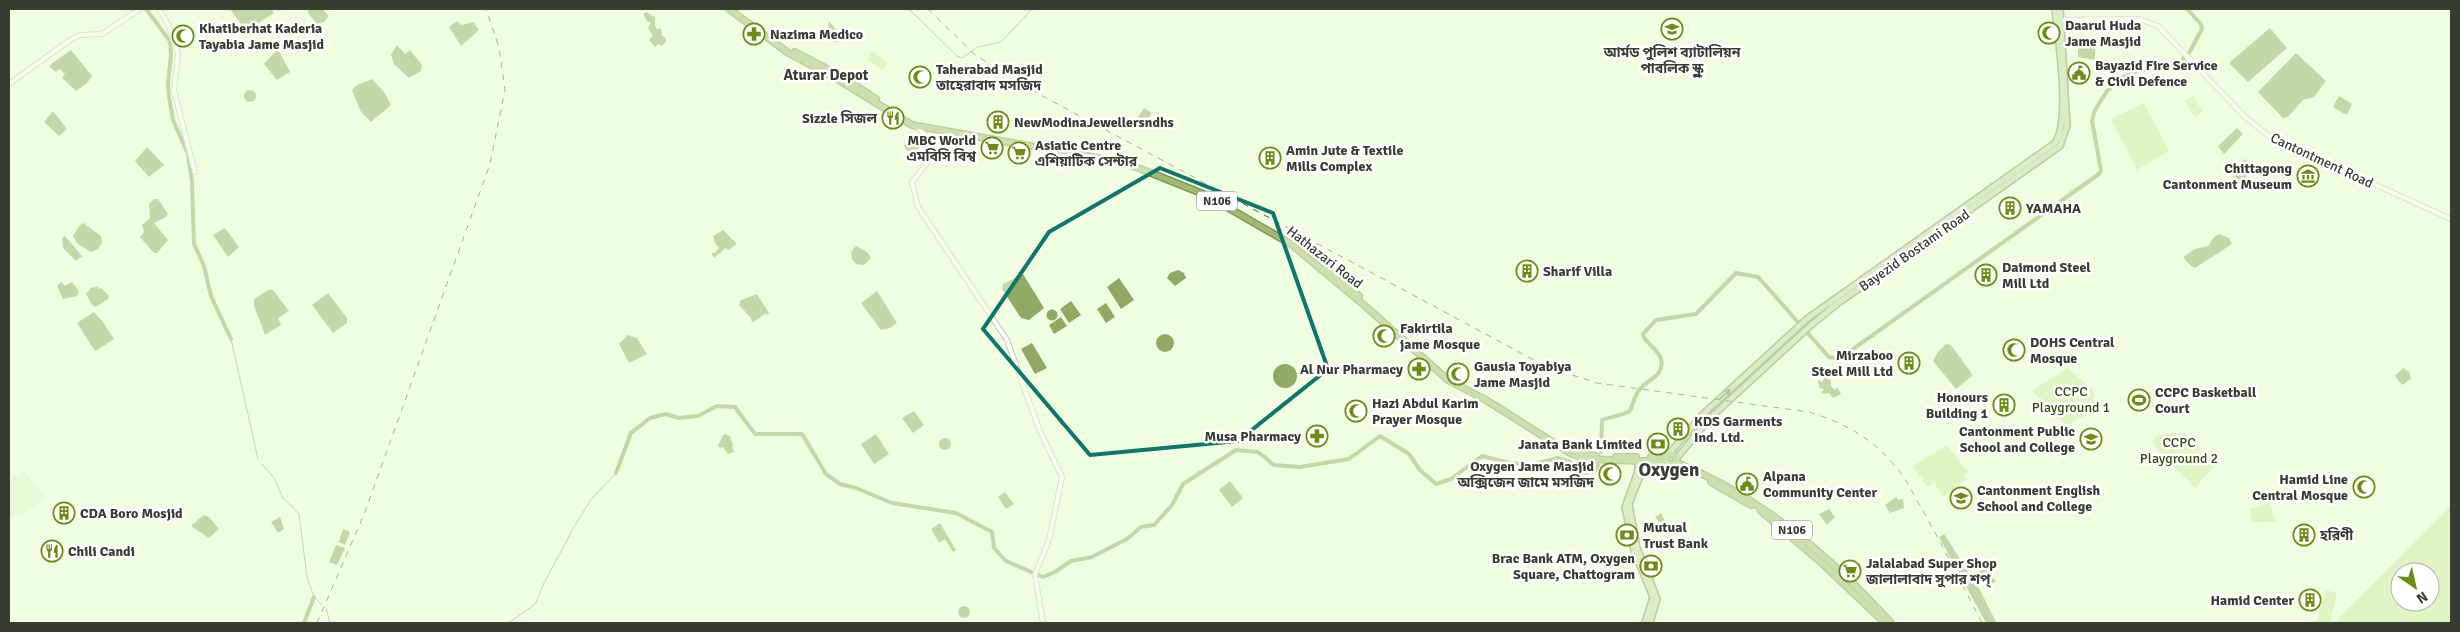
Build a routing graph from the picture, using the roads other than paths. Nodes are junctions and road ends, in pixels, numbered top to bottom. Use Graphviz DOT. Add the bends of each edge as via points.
graph roads {
  1 [pos="140,9"];
  2 [pos="159,9"];
  3 [pos="729,9"];
  4 [pos="735,9"];
  5 [pos="2055,9"];
  6 [pos="2060,9"];
  7 [pos="2059,20"];
  8 [pos="9,84"];
  9 [pos="916,126"];
  10 [pos="195,172"];
  11 [pos="2451,219"];
  12 [pos="1646,460"];
  13 [pos="1671,460"];
  14 [pos="1639,461"];
  15 [pos="1043,623"];
  16 [pos="1645,623"];
  17 [pos="1650,623"];
  18 [pos="1885,623"];
  19 [pos="1891,623"];
  1 -- 8 [label="street" via="102,34 80,35 70,40"];
  2 -- 10 [label="street" via="178,53 174,92"];
  3 -- 9 [label="highway, Hathazari Road / N106" via="787,52"];
  4 -- 13 [label="highway, Hathazari Road / N106" via="788,49 846,79 910,121 1125,159 1232,204 1295,242 1346,283 1452,380 1581,454"];
  5 -- 7 [label="main road, Bayezid Bostami Road"];
  6 -- 7 [label="main road, Bayezid Bostami Road"];
  7 -- 11 [label="street, Cantontment Road" via="2140,19 2158,26 2245,117 2270,137"];
  13 -- 7 [label="main road, Bayezid Bostami Road, one-way" via="1701,416 1806,320 2055,143 2060,136 2062,111"];
  7 -- 13 [label="main road, Bayezid Bostami Road" via="2067,126 2060,146 1810,326 1709,419"];
  9 -- 14 [label="highway, Hathazari Road / N106" via="1126,163 1206,195 1291,244 1458,388 1486,400 1579,458"];
  9 -- 15 [label="street" via="938,148 912,182 918,206 1007,340 1039,429 1062,477 1049,540 1035,573"];
  12 -- 13 [label="highway, Hathazari Road / N106"];
  12 -- 14 [label="highway, Hathazari Road / N106"];
  12 -- 17 [label="main road" via="1629,504 1637,548 1657,599"];
  13 -- 18 [label="highway, N106" via="1760,510"];
  13 -- 19 [label="highway, N106" via="1736,491 1778,519"];
  14 -- 16 [label="main road" via="1625,507 1634,551 1653,600"];
}
